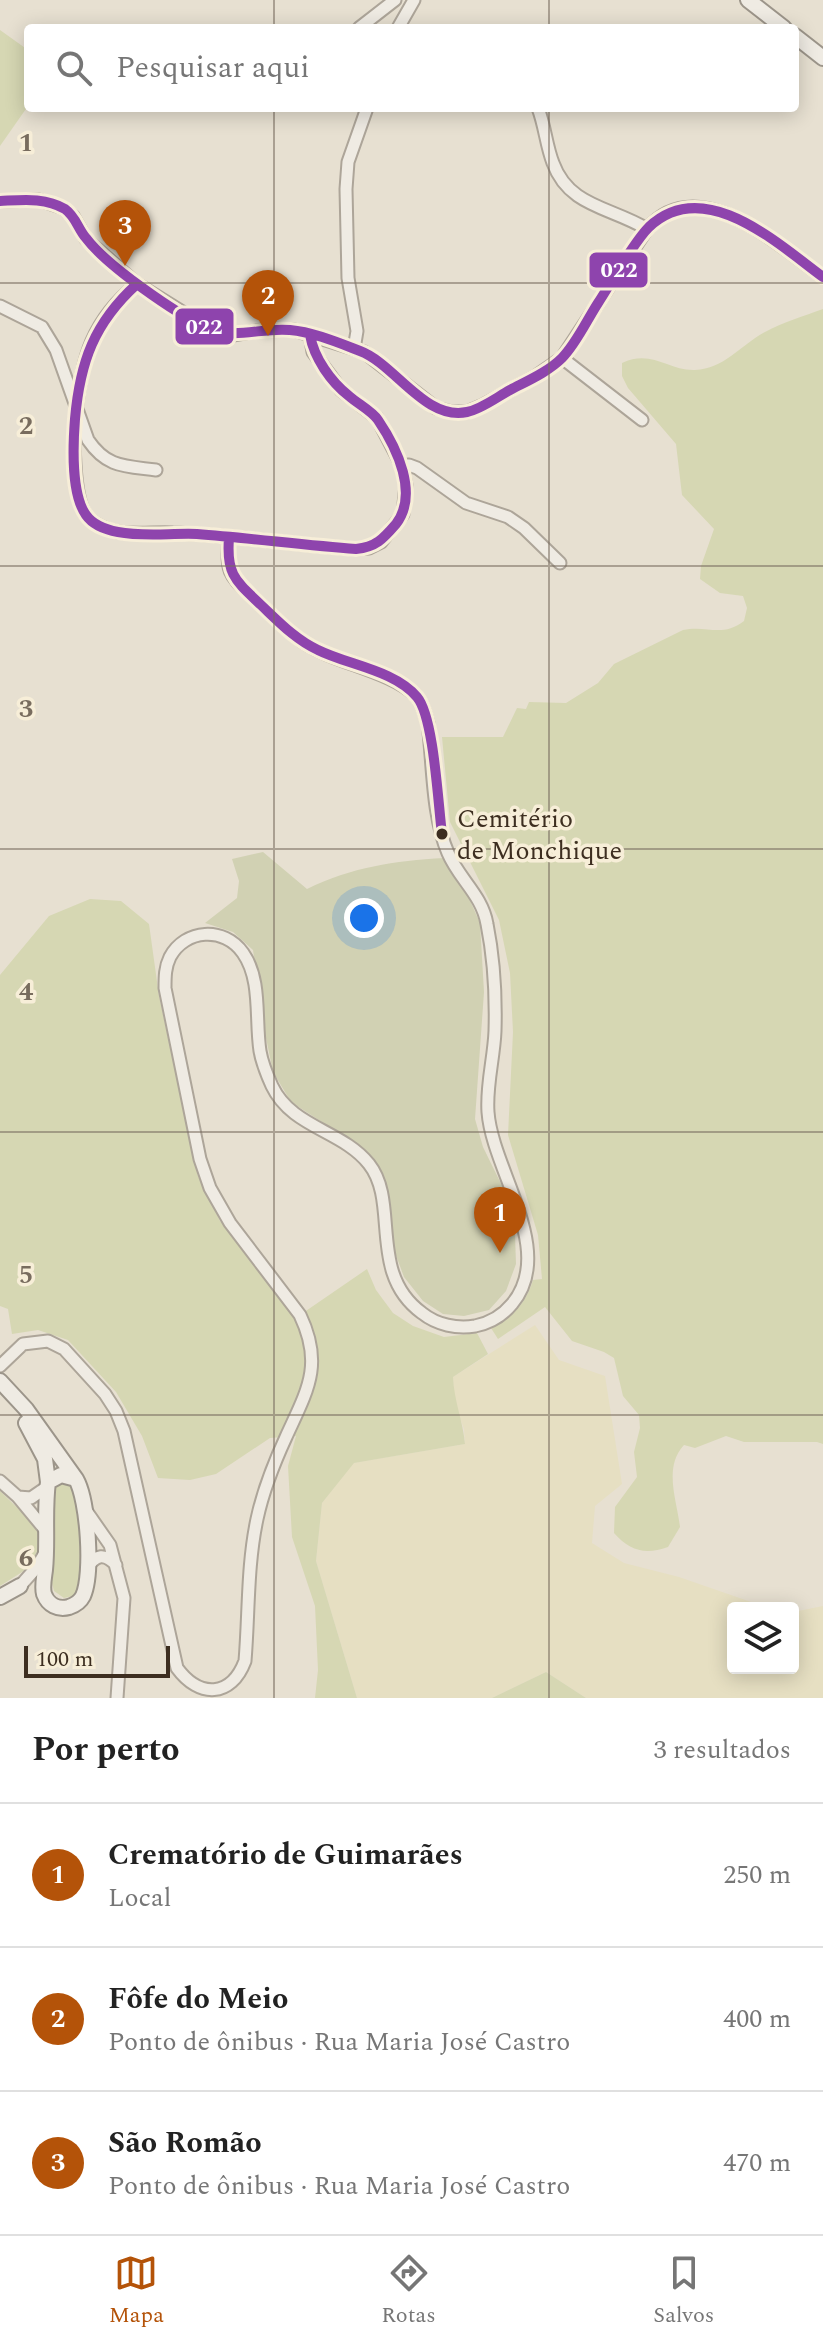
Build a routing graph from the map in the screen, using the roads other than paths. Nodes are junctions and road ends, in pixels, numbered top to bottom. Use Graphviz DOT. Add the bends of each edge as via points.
graph roads {
  1 [pos="395,0"];
  2 [pos="414,0"];
  3 [pos="748,0"];
  4 [pos="364,24"];
  5 [pos="400,24"];
  6 [pos="779,24"];
  7 [pos="799,39"];
  8 [pos="823,58"];
  9 [pos="366,112"];
  10 [pos="539,112"];
  11 [pos="0,201"];
  12 [pos="647,229"];
  13 [pos="823,277"];
  14 [pos="137,284"];
  15 [pos="0,306"];
  16 [pos="310,335"];
  17 [pos="354,349"];
  18 [pos="562,358"];
  19 [pos="76,409"];
  20 [pos="642,420"];
  21 [pos="402,466"];
  22 [pos="156,470"];
  23 [pos="229,538"];
  24 [pos="560,563"];
  25 [pos="0,1366"];
  26 [pos="0,1381"];
  27 [pos="0,1392"];
  28 [pos="76,1479"];
  29 [pos="0,1481"];
  30 [pos="47,1485"];
  31 [pos="18,1497"];
  32 [pos="86,1510"];
  33 [pos="47,1532"];
  34 [pos="47,1549"];
  35 [pos="116,1565"];
  36 [pos="87,1569"];
  37 [pos="20,1586"];
  38 [pos="43,1591"];
  39 [pos="0,1597"];
  40 [pos="117,1698"];
  1 -- 4 [label="street"];
  2 -- 5 [label="street"];
  3 -- 6 [label="street"];
  7 -- 8 [label="street"];
  9 -- 17 [label="street" via="348,162 346,189"];
  10 -- 12 [label="street" via="552,161 572,193"];
  11 -- 14 [label="street" via="39,200 63,208 86,239"];
  12 -- 13 [label="street" via="664,213 685,208 731,214"];
  12 -- 18 [label="street"];
  14 -- 16 [label="street" via="220,333 285,329"];
  14 -- 19 [label="street" via="121,297 89,342"];
  15 -- 19 [label="street" via="42,327 56,350"];
  16 -- 17 [label="street"];
  16 -- 21 [label="street" via="313,352 341,390 377,418"];
  17 -- 18 [label="street" via="436,408 452,412 481,406"];
  18 -- 20 [label="street"];
  19 -- 22 [label="street" via="88,440 107,461"];
  19 -- 23 [label="street" via="80,500 95,523 117,532"];
  21 -- 23 [label="street" via="403,514 381,542 369,548"];
  21 -- 24 [label="street" via="417,468 466,503 508,517"];
  23 -- 25 [label="street" via="229,571 280,622 323,653 400,685 424,709 442,836 487,920 495,995 488,1112 498,1157 520,1210 527,1272 520,1295 503,1315 478,1326 454,1327 430,1320 415,1308 403,1294 388,1257 379,1186 371,1167 284,1104 260,1052 252,967 227,939 197,935 171,955 165,988 200,1159 218,1206 300,1315 313,1356 311,1380 257,1517 245,1661 231,1686 222,1692 198,1691 177,1668 124,1431 105,1394 64,1349 48,1341 23,1344"];
  26 -- 28 [label="street"];
  27 -- 30 [label="street" via="38,1441"];
  28 -- 30 [label="street" via="61,1475"];
  28 -- 32 [label="street"];
  29 -- 31 [label="street"];
  30 -- 31 [label="street" via="31,1498"];
  30 -- 33 [label="street"];
  31 -- 33 [label="street"];
  32 -- 35 [label="street" via="110,1545"];
  32 -- 36 [label="street"];
  33 -- 34 [label="street"];
  34 -- 37 [label="street"];
  34 -- 38 [label="street"];
  35 -- 36 [label="street" via="101,1556"];
  35 -- 40 [label="street" via="124,1598"];
  36 -- 38 [label="street" via="85,1592 77,1603 56,1607"];
  37 -- 38 [label="street"];
  37 -- 39 [label="street"];
}
